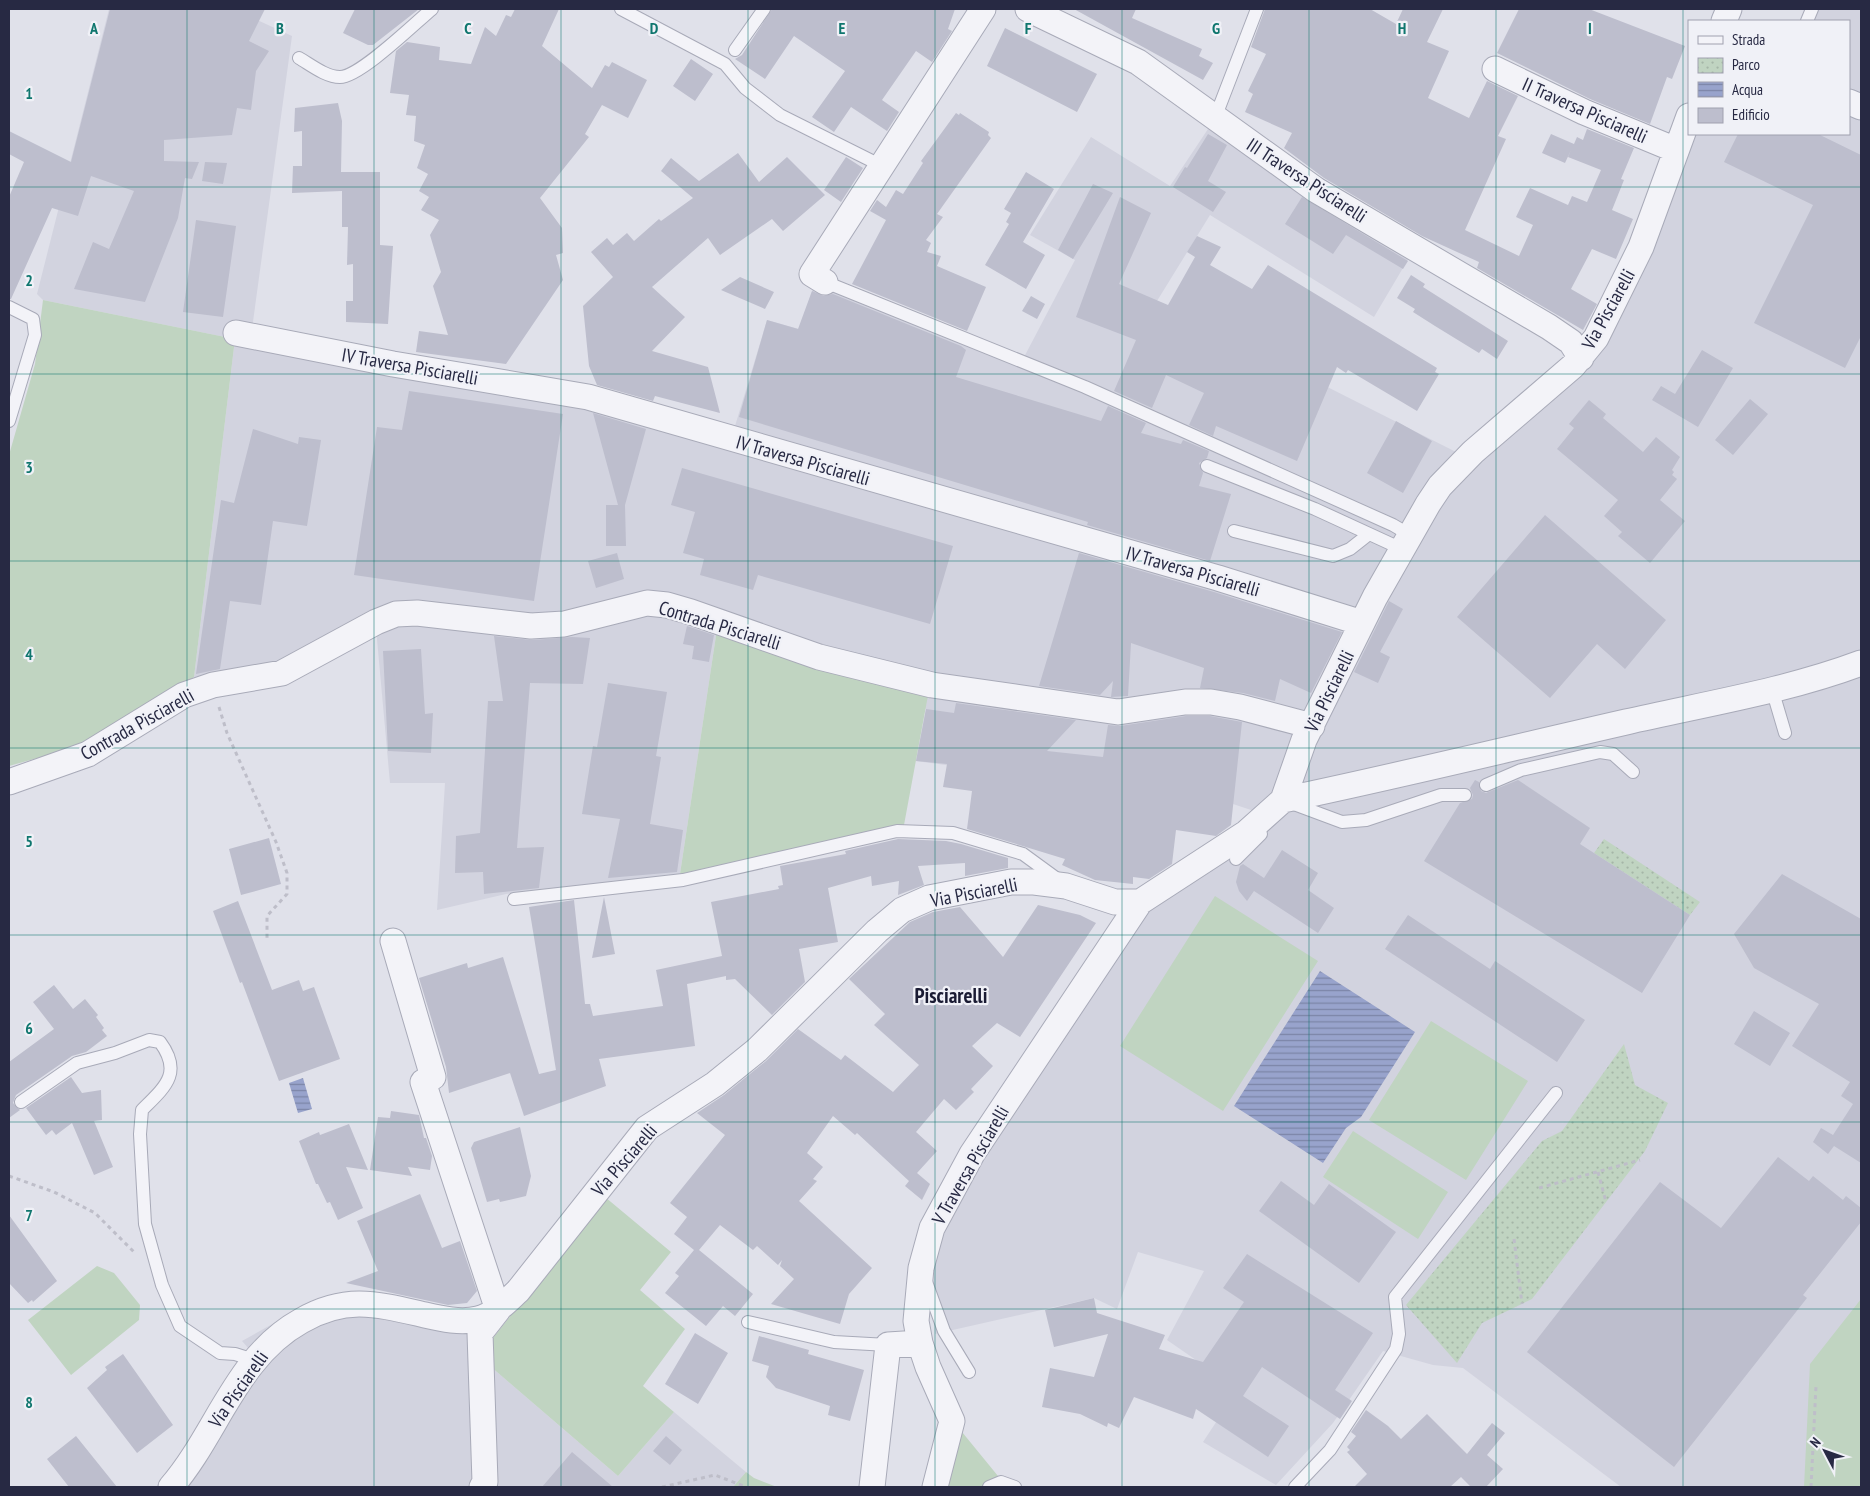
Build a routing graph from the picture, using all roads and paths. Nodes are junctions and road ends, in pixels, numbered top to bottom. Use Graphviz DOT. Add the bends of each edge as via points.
graph roads {
  1 [pos="432,9"];
  2 [pos="621,9"];
  3 [pos="764,9"];
  4 [pos="983,9"];
  5 [pos="1028,9"];
  6 [pos="1257,9"];
  7 [pos="735,50"];
  8 [pos="299,58"];
  9 [pos="1495,69"];
  10 [pos="1215,118"];
  11 [pos="1688,119"];
  12 [pos="1676,150"];
  13 [pos="882,166"];
  14 [pos="825,282"];
  15 [pos="9,307"];
  16 [pos="236,333"];
  17 [pos="1581,358"];
  18 [pos="9,421"];
  19 [pos="1207,466"];
  20 [pos="1234,531"];
  21 [pos="1368,534"];
  22 [pos="1406,542"];
  23 [pos="1362,623"];
  24 [pos="1861,663"];
  25 [pos="212,685"];
  26 [pos="1772,689"];
  27 [pos="1312,726"];
  28 [pos="1786,733"];
  29 [pos="1633,772"];
  30 [pos="9,782"];
  31 [pos="1486,785"];
  32 [pos="1465,795"];
  33 [pos="1283,800"];
  34 [pos="1236,859"];
  35 [pos="1066,886"];
  36 [pos="514,899"];
  37 [pos="1140,902"];
  38 [pos="266,938"];
  39 [pos="393,942"];
  40 [pos="1556,1094"];
  41 [pos="22,1102"];
  42 [pos="1640,1160"];
  43 [pos="1598,1172"];
  44 [pos="9,1176"];
  45 [pos="1539,1188"];
  46 [pos="1606,1202"];
  47 [pos="1514,1239"];
  48 [pos="137,1256"];
  49 [pos="921,1268"];
  50 [pos="1522,1304"];
  51 [pos="498,1310"];
  52 [pos="748,1322"];
  53 [pos="920,1343"];
  54 [pos="888,1345"];
  55 [pos="254,1360"];
  56 [pos="968,1372"];
  57 [pos="1816,1386"];
  58 [pos="171,1487"];
  59 [pos="482,1487"];
  60 [pos="662,1487"];
  61 [pos="746,1487"];
  62 [pos="872,1487"];
  63 [pos="935,1487"];
  64 [pos="989,1487"];
  65 [pos="1015,1487"];
  66 [pos="1295,1487"];
  67 [pos="1811,1487"];
  1 -- 8 [label="lane" via="357,72 340,77 324,73"];
  2 -- 13 [label="lane" via="724,64 745,88 780,115"];
  3 -- 7 [label="lane"];
  4 -- 13 [label="street"];
  5 -- 10 [label="street, III Traversa Pisciarelli" via="1138,62"];
  6 -- 10 [label="lane"];
  9 -- 12 [label="street, II Traversa Pisciarelli" via="1584,112"];
  10 -- 17 [label="street, III Traversa Pisciarelli" via="1316,190 1549,327 1571,342"];
  11 -- 12 [label="street, Via Pisciarelli"];
  12 -- 17 [label="street, Via Pisciarelli" via="1629,272 1596,338"];
  13 -- 14 [label="street" via="812,274"];
  14 -- 22 [label="lane" via="1085,387 1393,525"];
  15 -- 18 [label="lane" via="33,319 35,335"];
  16 -- 23 [label="street, IV Traversa Pisciarelli" via="588,397 1218,578"];
  17 -- 22 [label="street, Via Pisciarelli" via="1467,458 1440,486"];
  19 -- 21 [label="lane"];
  20 -- 21 [label="lane" via="1333,556 1350,549"];
  21 -- 22 [label="lane"];
  22 -- 23 [label="street, Via Pisciarelli"];
  23 -- 27 [label="street, Via Pisciarelli"];
  24 -- 26 [label="street"];
  25 -- 27 [label="street, Contrada Pisciarelli" via="282,673 396,614 417,613 532,626 564,624 647,603 691,612 818,657 932,685 1118,712 1185,702 1211,702 1240,706"];
  25 -- 30 [label="street, Contrada Pisciarelli" via="184,695 88,754"];
  25 -- 38 [label="path" via="227,733 287,873 287,894 267,916"];
  26 -- 28 [label="lane"];
  26 -- 33 [label="street"];
  27 -- 33 [label="street, Via Pisciarelli"];
  29 -- 31 [label="lane" via="1613,754 1600,752 1521,770"];
  32 -- 33 [label="lane" via="1441,795 1366,820 1342,822"];
  33 -- 34 [label="lane" via="1275,821"];
  33 -- 37 [label="street, Via Pisciarelli" via="1246,833"];
  35 -- 36 [label="lane" via="1023,854 953,833 897,831 683,880"];
  35 -- 37 [label="street, Via Pisciarelli" via="1115,902"];
  35 -- 51 [label="street, Via Pisciarelli" via="1011,882 929,898 902,910 756,1050 715,1084 647,1128 518,1291"];
  37 -- 49 [label="street, V Traversa Pisciarelli" via="972,1154 932,1228"];
  39 -- 51 [label="street" via="433,1077 423,1082"];
  40 -- 66 [label="lane" via="1395,1297 1399,1334 1396,1349 1330,1450"];
  41 -- 55 [label="lane" via="77,1063 149,1040 160,1042 172,1065 170,1075 163,1089 142,1110 140,1134 150,1246 180,1326 220,1353"];
  42 -- 43 [label="path"];
  43 -- 45 [label="path"];
  43 -- 46 [label="path"];
  44 -- 48 [label="path" via="54,1192 95,1213"];
  47 -- 50 [label="path"];
  49 -- 53 [label="street, V Traversa Pisciarelli" via="916,1321"];
  49 -- 56 [label="lane" via="944,1331"];
  51 -- 55 [label="street, Via Pisciarelli" via="478,1319 459,1321 384,1305 350,1303 325,1309 300,1321 276,1338"];
  51 -- 59 [label="street" via="480,1333 485,1482"];
  52 -- 54 [label="lane" via="834,1342"];
  53 -- 54 [label="street"];
  53 -- 63 [label="street, V Traversa Pisciarelli" via="952,1422"];
  54 -- 62 [label="street"];
  55 -- 58 [label="street, Via Pisciarelli"];
  57 -- 67 [label="path"];
  60 -- 61 [label="path" via="715,1476"];
  64 -- 65 [label="lane" via="1001,1482"];
}
